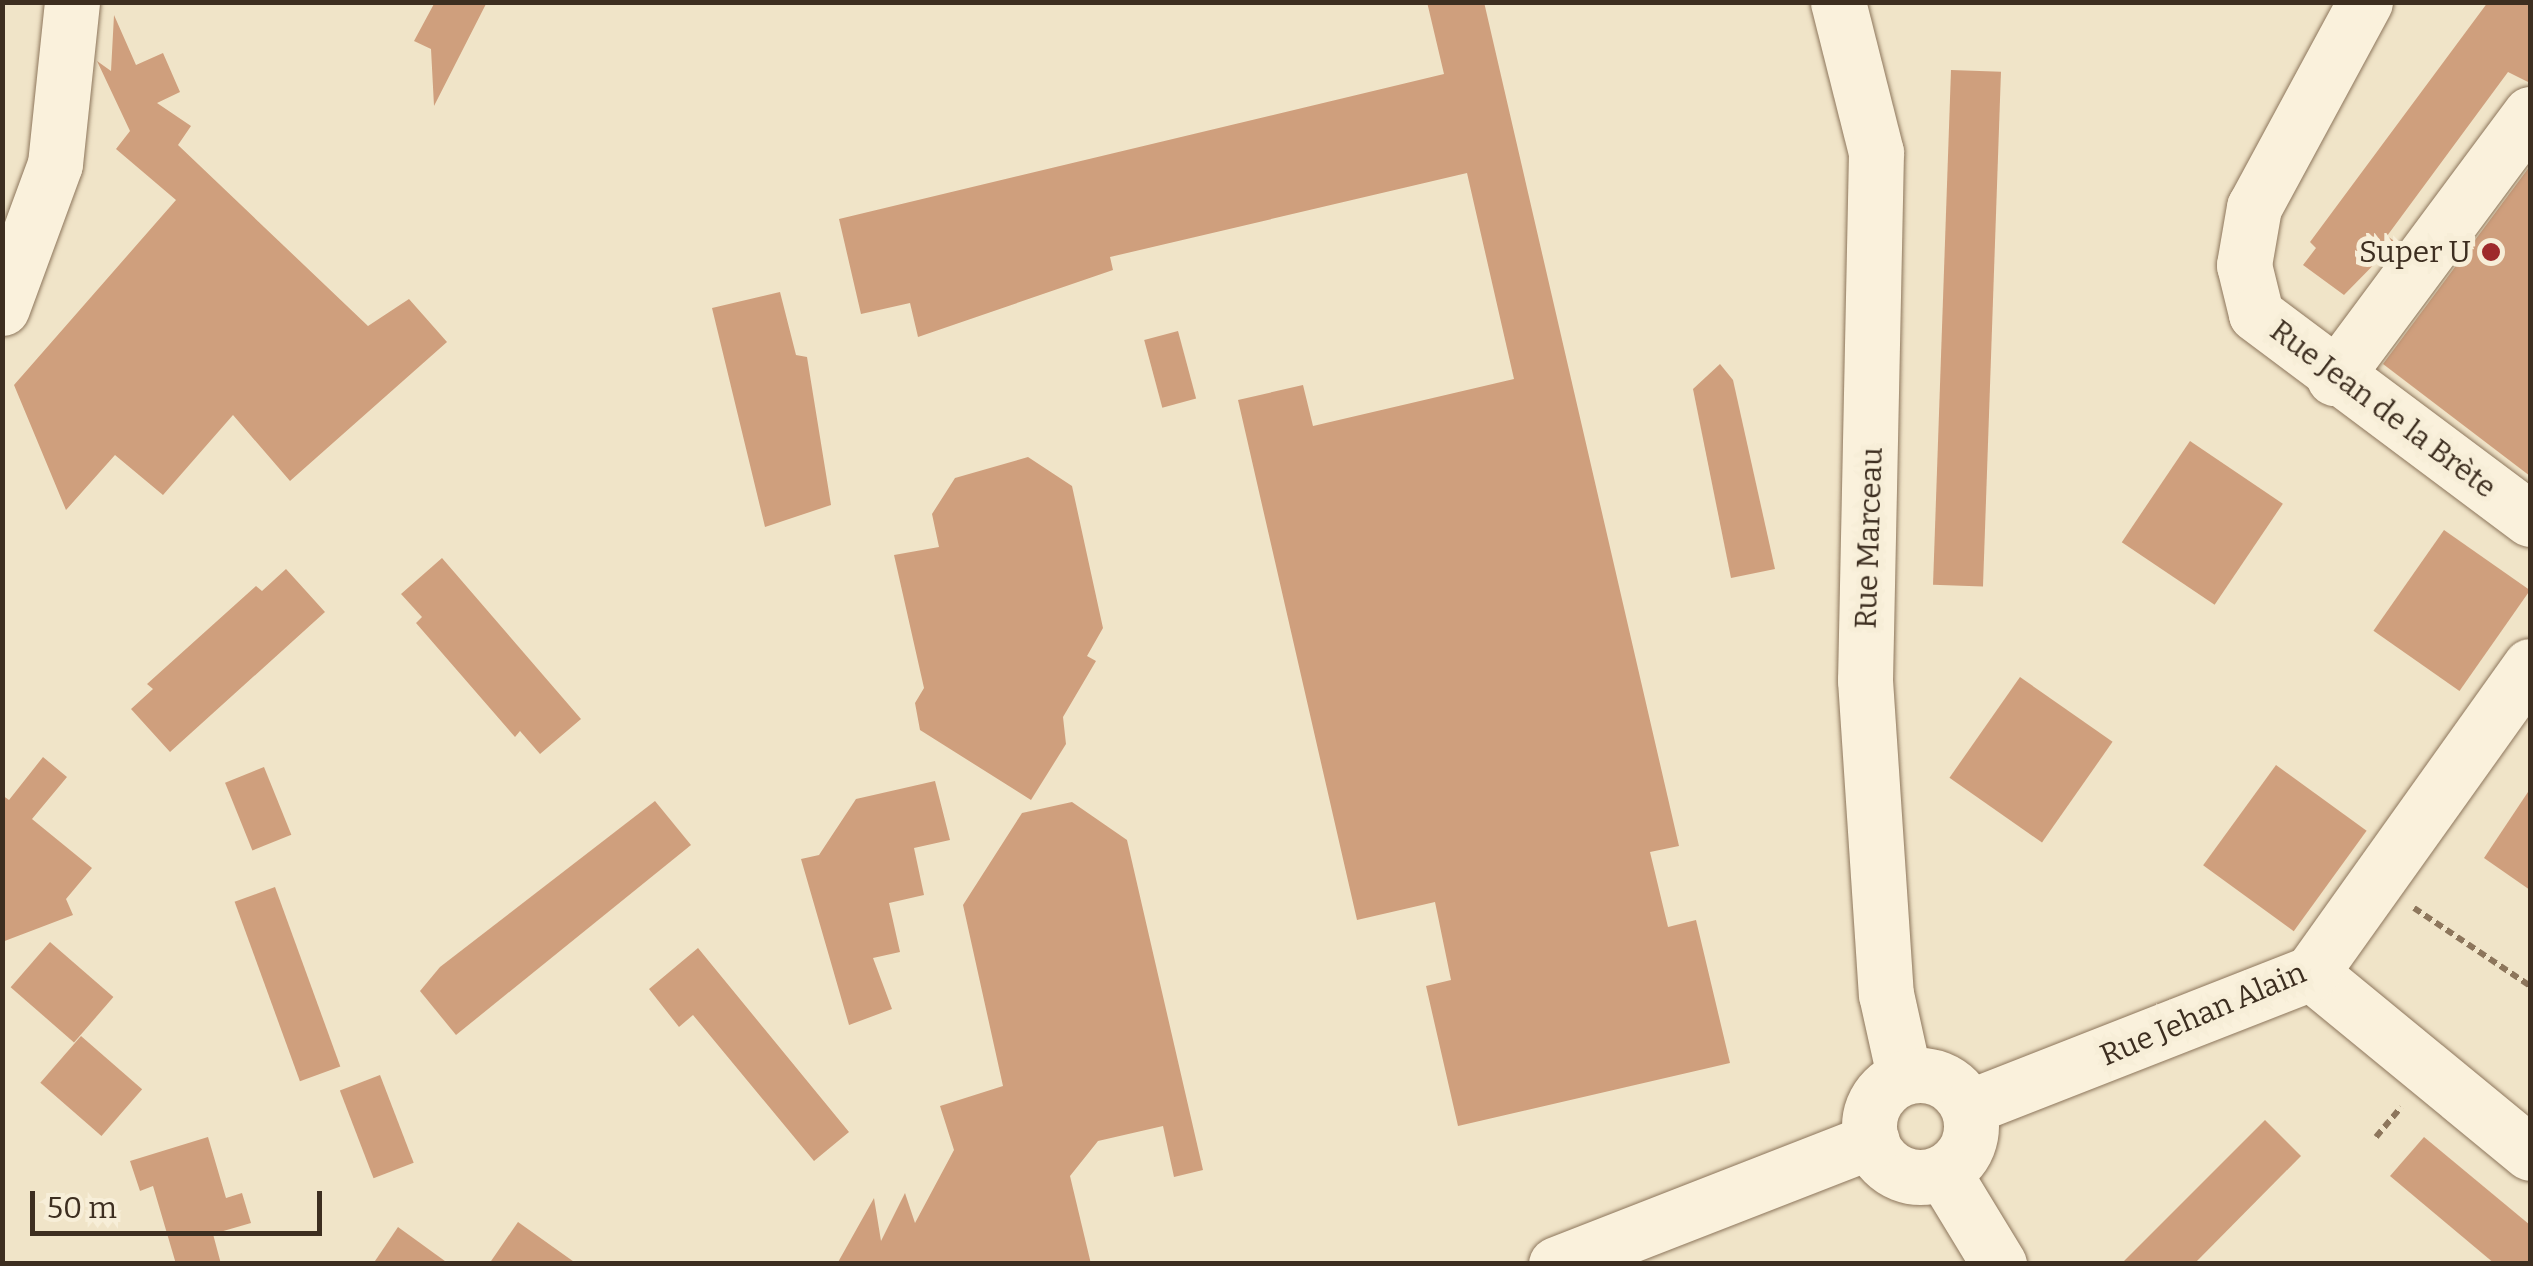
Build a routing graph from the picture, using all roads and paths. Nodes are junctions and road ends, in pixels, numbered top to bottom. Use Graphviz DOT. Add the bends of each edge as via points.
graph roads {
  1 [pos="72,2"];
  2 [pos="1838,2"];
  3 [pos="2353,7"];
  4 [pos="2530,114"];
  5 [pos="2,308"];
  6 [pos="2334,378"];
  7 [pos="2530,519"];
  8 [pos="2530,666"];
  9 [pos="2375,882"];
  10 [pos="2311,973"];
  11 [pos="2530,986"];
  12 [pos="1904,1076"];
  13 [pos="1969,1107"];
  14 [pos="2400,1108"];
  15 [pos="2376,1137"];
  16 [pos="1872,1141"];
  17 [pos="2530,1153"];
  18 [pos="1943,1172"];
  19 [pos="1556,1264"];
  20 [pos="1999,1264"];
  1 -- 5 [label="street" via="55,164"];
  2 -- 12 [label="street, Rue Marceau" via="1876,152 1864,680 1886,994"];
  3 -- 6 [label="street, Rue Jean de la Brète" via="2254,207 2244,266 2256,314"];
  4 -- 6 [label="street"];
  6 -- 7 [label="street, Rue Jean de la Brète"];
  8 -- 9 [label="street, Rue Jehan Alain"];
  9 -- 10 [label="street, Rue Jehan Alain"];
  9 -- 11 [label="path"];
  10 -- 13 [label="street, Rue Jehan Alain"];
  10 -- 17 [label="street"];
  12 -- 13 [label="street" via="1942,1080"];
  12 -- 16 [label="street" via="1876,1101"];
  13 -- 18 [label="street" via="1968,1144"];
  14 -- 15 [label="path"];
  16 -- 18 [label="street" via="1880,1158 1906,1176"];
  16 -- 19 [label="street"];
  18 -- 20 [label="street"];
}
